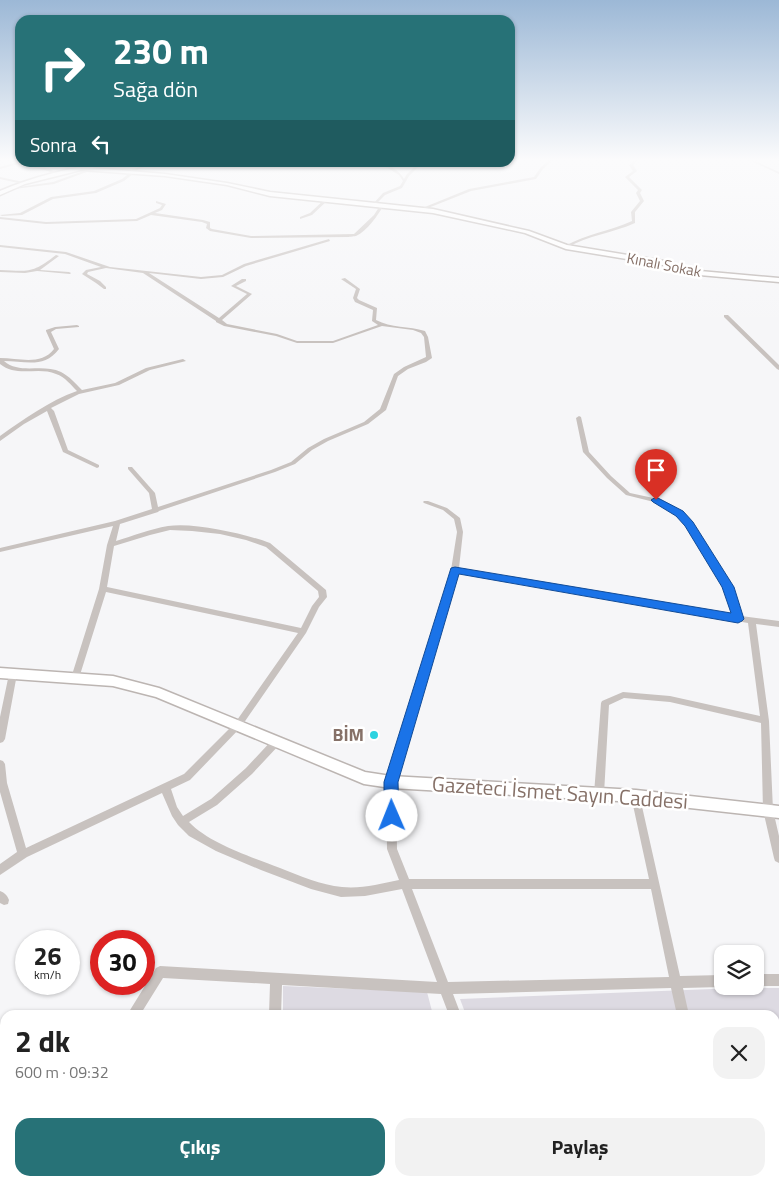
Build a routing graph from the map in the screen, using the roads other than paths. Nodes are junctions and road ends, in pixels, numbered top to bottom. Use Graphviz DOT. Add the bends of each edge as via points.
graph roads {
  1 [pos="149,215"];
  2 [pos="162,215"];
  3 [pos="308,215"];
  4 [pos="376,215"];
  5 [pos="451,215"];
  6 [pos="633,215"];
  7 [pos="0,217"];
  8 [pos="301,218"];
  9 [pos="292,237"];
  10 [pos="335,238"];
  11 [pos="0,246"];
  12 [pos="566,247"];
  13 [pos="289,252"];
  14 [pos="57,256"];
  15 [pos="106,267"];
  16 [pos="0,271"];
  17 [pos="39,271"];
  18 [pos="144,272"];
  19 [pos="69,273"];
  20 [pos="343,279"];
  21 [pos="244,280"];
  22 [pos="779,280"];
  23 [pos="104,288"];
  24 [pos="726,316"];
  25 [pos="218,321"];
  26 [pos="77,326"];
  27 [pos="382,326"];
  28 [pos="0,361"];
  29 [pos="183,361"];
  30 [pos="779,368"];
  31 [pos="81,392"];
  32 [pos="48,408"];
  33 [pos="579,418"];
  34 [pos="0,439"];
  35 [pos="97,466"];
  36 [pos="130,468"];
  37 [pos="426,502"];
  38 [pos="156,511"];
  39 [pos="117,523"];
  40 [pos="111,545"];
  41 [pos="0,550"];
  42 [pos="455,570"];
  43 [pos="103,588"];
  44 [pos="738,619"];
  45 [pos="752,622"];
  46 [pos="779,624"];
  47 [pos="303,631"];
  48 [pos="6,673"];
  49 [pos="75,678"];
  50 [pos="765,720"];
  51 [pos="238,725"];
  52 [pos="0,739"];
  53 [pos="277,741"];
  54 [pos="0,764"];
  55 [pos="391,782"];
  56 [pos="1,783"];
  57 [pos="166,789"];
  58 [pos="599,794"];
  59 [pos="636,796"];
  60 [pos="773,811"];
  61 [pos="181,822"];
  62 [pos="23,854"];
  63 [pos="779,858"];
  64 [pos="0,870"];
  65 [pos="405,884"];
  66 [pos="655,884"];
  67 [pos="276,978"];
  68 [pos="764,980"];
  69 [pos="779,980"];
  70 [pos="674,981"];
  71 [pos="714,981"];
  72 [pos="444,988"];
  73 [pos="136,1010"];
  74 [pos="275,1010"];
  75 [pos="453,1010"];
  76 [pos="682,1010"];
  1 -- 7 [label="street" via="137,220 46,223"];
  2 -- 9 [label="street" via="203,221 209,223 211,230 248,237"];
  3 -- 8 [label="street"];
  4 -- 10 [label="street" via="355,235"];
  5 -- 12 [label="street, Kınalı Sokak" via="527,232"];
  6 -- 12 [label="street" via="634,222 577,240"];
  9 -- 10 [label="street"];
  9 -- 13 [label="street"];
  10 -- 13 [label="street"];
  11 -- 15 [label="street" via="66,252"];
  12 -- 22 [label="street, Kınalı Sokak" via="664,263 693,273"];
  13 -- 18 [label="street" via="216,277"];
  14 -- 17 [label="street"];
  15 -- 18 [label="street"];
  15 -- 23 [label="street" via="84,274"];
  16 -- 17 [label="street"];
  17 -- 19 [label="street"];
  18 -- 25 [label="street"];
  20 -- 27 [label="street" via="357,286 355,298 375,310 374,320"];
  21 -- 25 [label="street" via="233,286 250,294"];
  24 -- 30 [label="street"];
  25 -- 27 [label="street" via="232,328 277,334 298,342 321,343"];
  26 -- 28 [label="street" via="48,332 57,350 51,356 29,362"];
  27 -- 38 [label="street" via="422,332 428,349 428,358 396,375 383,410 366,423 318,444 293,463"];
  28 -- 31 [label="street" via="6,368 14,370 59,372"];
  29 -- 31 [label="street" via="148,369 117,384"];
  31 -- 32 [label="street"];
  32 -- 34 [label="street"];
  32 -- 35 [label="street" via="65,451"];
  33 -- 44 [label="street" via="586,452 609,477 628,494 670,506 689,524 728,587"];
  36 -- 38 [label="street" via="152,494"];
  37 -- 42 [label="street" via="453,514 460,524"];
  38 -- 39 [label="street"];
  39 -- 40 [label="street"];
  39 -- 41 [label="street"];
  40 -- 43 [label="street"];
  40 -- 47 [label="street" via="170,528 258,540 322,590 323,597"];
  42 -- 44 [label="street"];
  42 -- 55 [label="street"];
  43 -- 47 [label="street"];
  43 -- 49 [label="street"];
  44 -- 45 [label="street"];
  45 -- 46 [label="street"];
  45 -- 50 [label="street"];
  47 -- 51 [label="street"];
  48 -- 49 [label="street, Gazeteci İsmet Sayın Caddesi"];
  48 -- 52 [label="street"];
  49 -- 51 [label="street, Gazeteci İsmet Sayın Caddesi" via="113,681 160,693"];
  50 -- 58 [label="street" via="670,699 623,695 605,704"];
  50 -- 60 [label="street"];
  51 -- 53 [label="street, Gazeteci İsmet Sayın Caddesi"];
  51 -- 57 [label="street" via="188,777"];
  53 -- 55 [label="street, Gazeteci İsmet Sayın Caddesi" via="364,778"];
  53 -- 61 [label="street" via="214,802"];
  54 -- 56 [label="street"];
  55 -- 58 [label="street, Gazeteci İsmet Sayın Caddesi"];
  55 -- 65 [label="street" via="392,849"];
  56 -- 62 [label="street"];
  57 -- 61 [label="street" via="171,809"];
  57 -- 62 [label="street"];
  58 -- 59 [label="street, Gazeteci İsmet Sayın Caddesi"];
  59 -- 60 [label="street, Gazeteci İsmet Sayın Caddesi"];
  59 -- 66 [label="street"];
  60 -- 63 [label="street"];
  61 -- 65 [label="street" via="195,835 233,854 340,892"];
  62 -- 64 [label="street"];
  65 -- 66 [label="street"];
  65 -- 72 [label="street"];
  66 -- 70 [label="street"];
  67 -- 72 [label="street"];
  67 -- 73 [label="street" via="160,972"];
  67 -- 74 [label="street"];
  68 -- 69 [label="street"];
  70 -- 71 [label="street"];
  70 -- 72 [label="street"];
  70 -- 76 [label="street"];
  72 -- 75 [label="street"];
}
